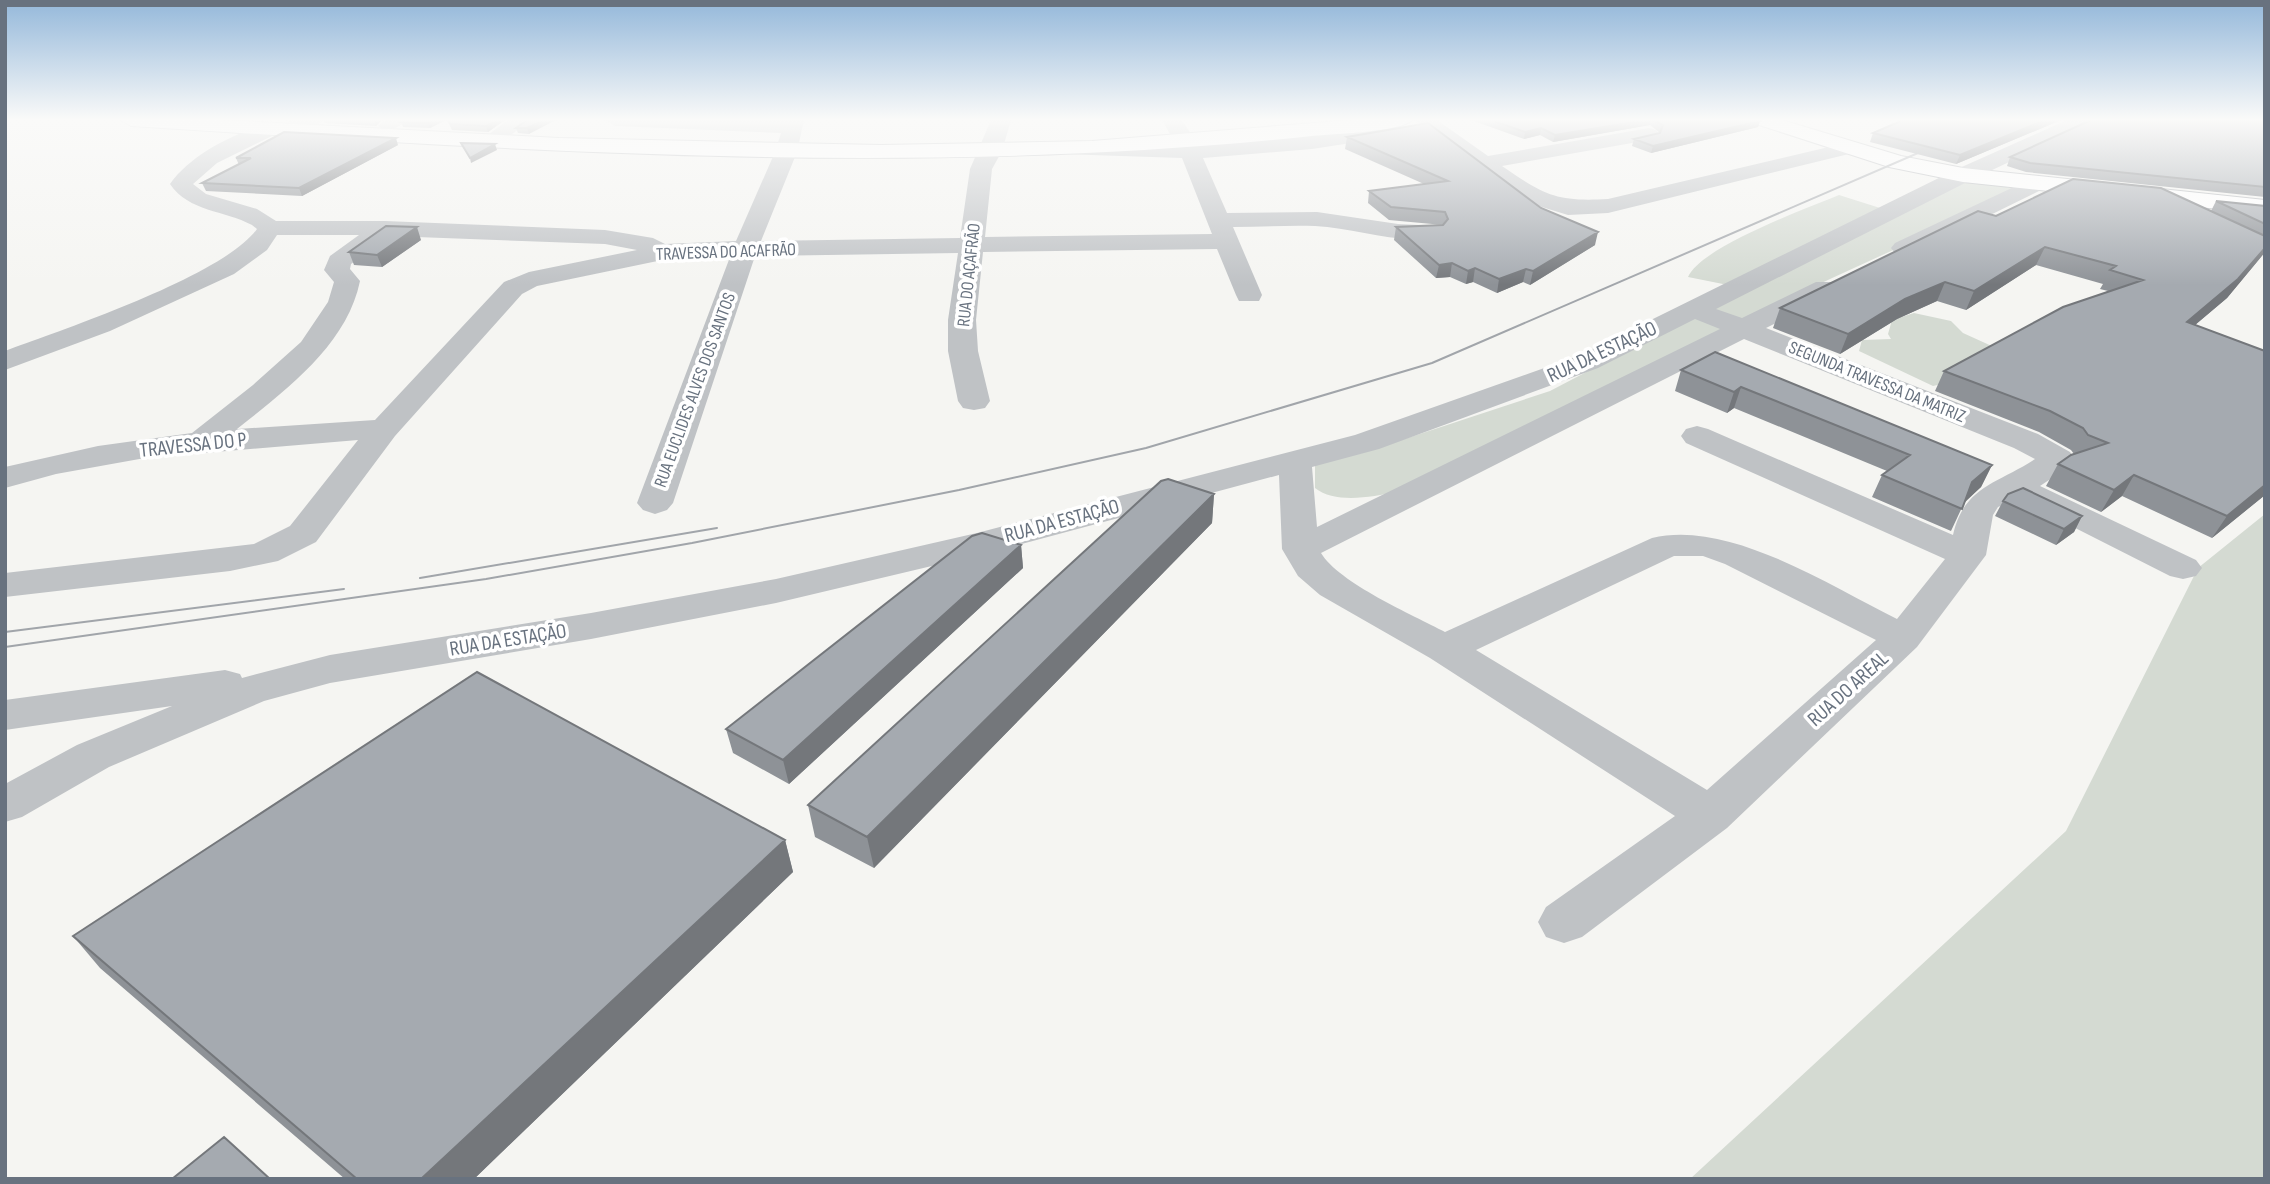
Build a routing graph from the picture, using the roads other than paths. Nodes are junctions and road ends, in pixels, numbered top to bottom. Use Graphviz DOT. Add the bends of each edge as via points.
graph roads {
  1 [pos="187,175"];
  2 [pos="774,175"];
  3 [pos="980,175"];
  4 [pos="1199,175"];
  5 [pos="1500,175"];
  6 [pos="1736,175"];
  7 [pos="1963,175"];
  8 [pos="1965,175"];
  9 [pos="2035,184"];
  10 [pos="2162,198"];
  11 [pos="2265,206"];
  12 [pos="1889,213"];
  13 [pos="270,228"];
  14 [pos="385,228"];
  15 [pos="2223,228"];
  16 [pos="1221,230"];
  17 [pos="1940,230"];
  18 [pos="1432,231"];
  19 [pos="970,247"];
  20 [pos="745,249"];
  21 [pos="672,250"];
  22 [pos="1249,295"];
  23 [pos="1693,309"];
  24 [pos="1745,329"];
  25 [pos="1648,332"];
  26 [pos="1694,352"];
  27 [pos="5,361"];
  28 [pos="1731,367"];
  29 [pos="974,401"];
  30 [pos="384,429"];
  31 [pos="1698,436"];
  32 [pos="199,443"];
  33 [pos="2058,459"];
  34 [pos="1295,462"];
  35 [pos="1979,471"];
  36 [pos="5,478"];
  37 [pos="2016,487"];
  38 [pos="655,503"];
  39 [pos="1300,549"];
  40 [pos="1967,555"];
  41 [pos="2183,568"];
  42 [pos="5,585"];
  43 [pos="1903,638"];
  44 [pos="1444,649"];
  45 [pos="330,669"];
  46 [pos="5,715"];
  47 [pos="5,805"];
  48 [pos="1710,815"];
  49 [pos="1582,910"];
  1 -- 13 [label="street" via="181,184 185,191 260,216"];
  2 -- 20 [label="street, RUA EUCLIDES ALVES DOS SANTOS"];
  3 -- 19 [label="street, RUA DO AÇAFRÃO"];
  4 -- 16 [label="street"];
  5 -- 6 [label="street" via="1530,196 1584,208"];
  7 -- 12 [label="street, RUA DA ESTAÇÃO"];
  8 -- 9 [label="main road"];
  9 -- 10 [label="main road"];
  9 -- 17 [label="street"];
  10 -- 11 [label="main road"];
  10 -- 15 [label="street"];
  12 -- 17 [label="street"];
  12 -- 23 [label="street, RUA DA ESTAÇÃO"];
  13 -- 14 [label="street"];
  13 -- 27 [label="street" via="258,245 225,269"];
  14 -- 21 [label="street" via="605,237"];
  14 -- 32 [label="street" via="337,265 347,281 340,312 292,366"];
  16 -- 18 [label="street, TRAVESSA DO ACAFRÃO" via="1317,219 1398,231"];
  16 -- 19 [label="street, TRAVESSA DO ACAFRÃO"];
  16 -- 22 [label="street"];
  17 -- 24 [label="street"];
  19 -- 20 [label="street, TRAVESSA DO ACAFRÃO"];
  19 -- 29 [label="street, RUA DO AÇAFRÃO" via="962,320 963,351"];
  20 -- 21 [label="street, TRAVESSA DO ACAFRÃO"];
  20 -- 38 [label="street, RUA EUCLIDES ALVES DOS SANTOS"];
  21 -- 30 [label="street, TRAVESSA DO ACAFRÃO" via="552,274 513,288"];
  23 -- 24 [label="street, SEGUNDA TRAVESSA DA MATRIZ"];
  23 -- 25 [label="street, RUA DA ESTAÇÃO"];
  24 -- 26 [label="street"];
  24 -- 33 [label="street, SEGUNDA TRAVESSA DA MATRIZ" via="2045,449"];
  25 -- 26 [label="street"];
  25 -- 34 [label="street, RUA DA ESTAÇÃO" via="1588,362 1470,407"];
  26 -- 28 [label="street"];
  26 -- 39 [label="street"];
  30 -- 32 [label="street, TRAVESSA DO P"];
  30 -- 42 [label="street, TRAVESSA DO ACAFRÃO" via="303,534 275,549 230,560"];
  31 -- 40 [label="street"];
  32 -- 36 [label="street, TRAVESSA DO P" via="79,459"];
  33 -- 37 [label="street, RUA DO AREAL"];
  34 -- 39 [label="street"];
  34 -- 45 [label="street, RUA DA ESTAÇÃO" via="776,591"];
  35 -- 37 [label="street"];
  37 -- 40 [label="street, RUA DO AREAL" via="1986,500 1975,514"];
  37 -- 41 [label="street"];
  39 -- 44 [label="street" via="1311,568 1334,587"];
  40 -- 43 [label="street, RUA DO AREAL"];
  43 -- 44 [label="street" via="1738,556 1716,547 1685,543 1665,546"];
  43 -- 48 [label="street, RUA DO AREAL"];
  44 -- 48 [label="street"];
  45 -- 46 [label="street"];
  45 -- 47 [label="street, RUA DA ESTAÇÃO" via="250,690 175,720 93,756"];
  48 -- 49 [label="street, RUA DO AREAL"];
}
